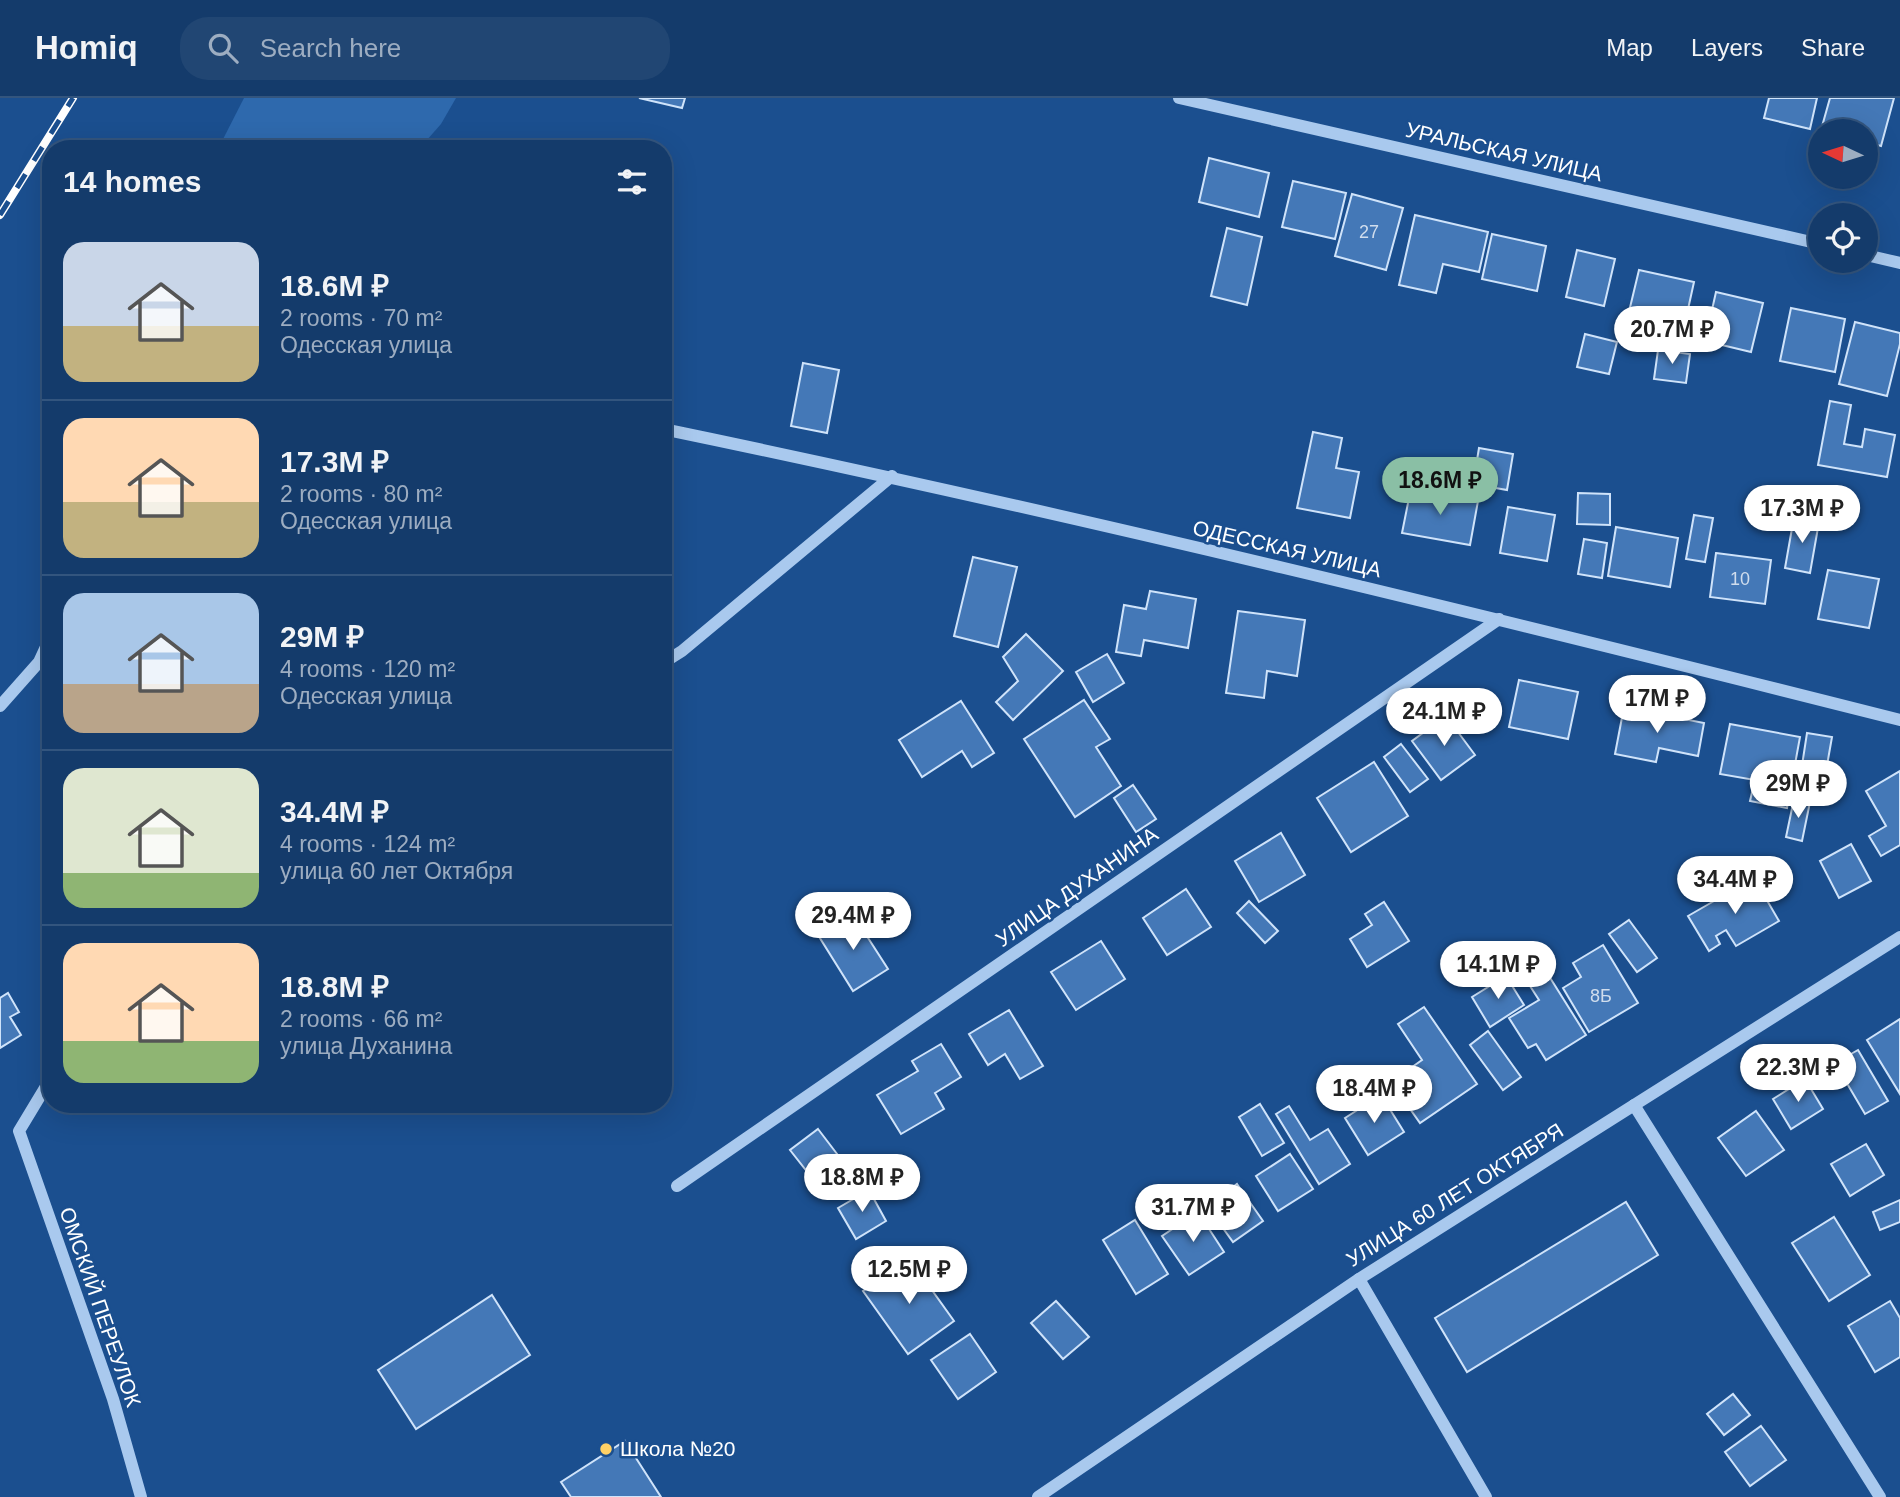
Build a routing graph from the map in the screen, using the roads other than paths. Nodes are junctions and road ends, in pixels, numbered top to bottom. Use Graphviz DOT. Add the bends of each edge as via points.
graph roads {
  1 [pos="1179,98"];
  2 [pos="1808,241"];
  3 [pos="1878,257"];
  4 [pos="1900,262"];
  5 [pos="672,431"];
  6 [pos="892,477"];
  7 [pos="1499,619"];
  8 [pos="42,655"];
  9 [pos="672,657"];
  10 [pos="0,706"];
  11 [pos="1900,720"];
  12 [pos="1900,937"];
  13 [pos="42,1093"];
  14 [pos="1634,1105"];
  15 [pos="677,1186"];
  16 [pos="1359,1279"];
  17 [pos="141,1497"];
  18 [pos="1038,1497"];
  19 [pos="1486,1497"];
  20 [pos="1881,1497"];
  1 -- 2 [label="street, УРАЛЬСКАЯ УЛИЦА"];
  3 -- 4 [label="street"];
  5 -- 6 [label="street, ОДЕССКАЯ УЛИЦА"];
  6 -- 7 [label="street, ОДЕССКАЯ УЛИЦА"];
  6 -- 9 [label="street"];
  7 -- 11 [label="street, ОДЕССКАЯ УЛИЦА"];
  7 -- 15 [label="street, УЛИЦА ДУХАНИНА"];
  8 -- 10 [label="street"];
  12 -- 14 [label="street, УЛИЦА 60 ЛЕТ ОКТЯБРЯ"];
  13 -- 17 [label="street, ОМСКИЙ ПЕРЕУЛОК" via="19,1130 113,1399"];
  14 -- 16 [label="street, УЛИЦА 60 ЛЕТ ОКТЯБРЯ"];
  14 -- 20 [label="street"];
  16 -- 18 [label="street, УЛИЦА 60 ЛЕТ ОКТЯБРЯ"];
  16 -- 19 [label="street"];
}
